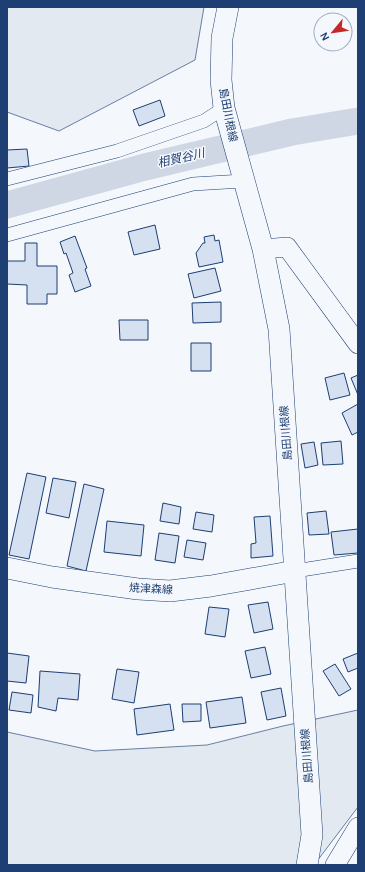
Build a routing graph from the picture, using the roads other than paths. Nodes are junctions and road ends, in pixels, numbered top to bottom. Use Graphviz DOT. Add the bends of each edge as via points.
graph roads {
  1 [pos="228,7"];
  2 [pos="225,112"];
  3 [pos="241,172"];
  4 [pos="7,179"];
  5 [pos="7,235"];
  6 [pos="263,249"];
  7 [pos="358,344"];
  8 [pos="358,561"];
  9 [pos="7,568"];
  10 [pos="295,571"];
  11 [pos="354,834"];
  12 [pos="307,865"];
  13 [pos="335,865"];
  1 -- 2 [label="main road, 島田川根線" via="222,38 221,80"];
  2 -- 3 [label="main road, 島田川根線"];
  2 -- 4 [label="street" via="124,148"];
  3 -- 5 [label="street"];
  3 -- 6 [label="main road, 島田川根線"];
  6 -- 7 [label="street" via="287,247"];
  6 -- 10 [label="main road, 島田川根線" via="279,329"];
  8 -- 10 [label="street"];
  9 -- 10 [label="main road, 焼津森線" via="52,577 170,591"];
  10 -- 12 [label="main road, 島田川根線" via="312,835"];
  11 -- 13 [label="street"];
}
